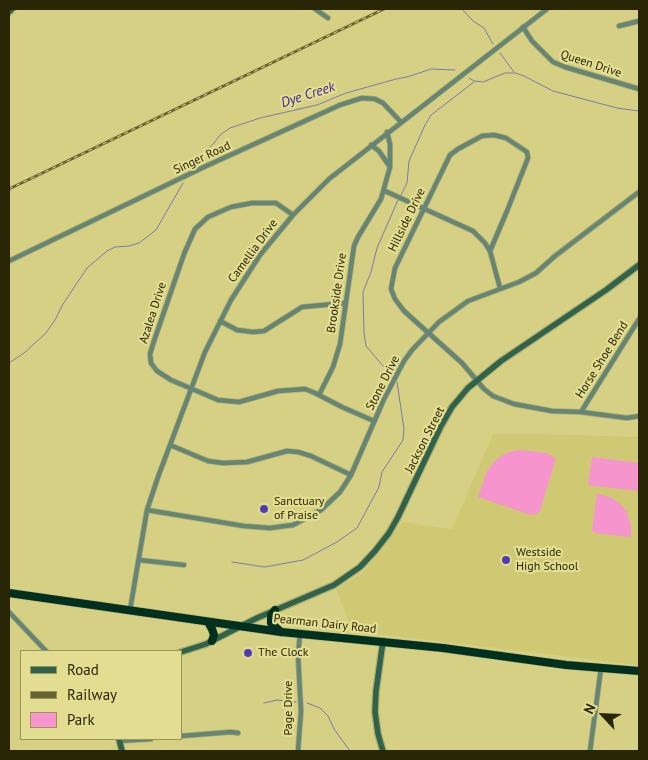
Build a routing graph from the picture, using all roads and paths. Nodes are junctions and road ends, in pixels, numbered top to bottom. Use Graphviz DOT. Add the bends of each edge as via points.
graph roads {
  1 [pos="12,9"];
  2 [pos="315,9"];
  3 [pos="546,9"];
  4 [pos="9,12"];
  5 [pos="328,18"];
  6 [pos="639,21"];
  7 [pos="619,26"];
  8 [pos="523,27"];
  9 [pos="639,89"];
  10 [pos="401,122"];
  11 [pos="387,132"];
  12 [pos="371,145"];
  13 [pos="390,167"];
  14 [pos="384,191"];
  15 [pos="639,192"];
  16 [pos="424,208"];
  17 [pos="293,215"];
  18 [pos="490,252"];
  19 [pos="9,261"];
  20 [pos="639,265"];
  21 [pos="500,288"];
  22 [pos="345,303"];
  23 [pos="639,319"];
  24 [pos="220,321"];
  25 [pos="428,333"];
  26 [pos="476,380"];
  27 [pos="191,389"];
  28 [pos="320,395"];
  29 [pos="581,412"];
  30 [pos="639,416"];
  31 [pos="374,421"];
  32 [pos="170,445"];
  33 [pos="351,475"];
  34 [pos="148,510"];
  35 [pos="140,560"];
  36 [pos="184,564"];
  37 [pos="9,592"];
  38 [pos="130,610"];
  39 [pos="275,610"];
  40 [pos="9,612"];
  41 [pos="208,622"];
  42 [pos="242,627"];
  43 [pos="281,632"];
  44 [pos="300,634"];
  45 [pos="212,641"];
  46 [pos="383,642"];
  47 [pos="45,650"];
  48 [pos="182,652"];
  49 [pos="601,668"];
  50 [pos="639,671"];
  51 [pos="238,733"];
  52 [pos="182,736"];
  53 [pos="119,740"];
  54 [pos="122,751"];
  55 [pos="298,751"];
  56 [pos="383,751"];
  57 [pos="590,751"];
  1 -- 4 [label="street"];
  2 -- 5 [label="street"];
  3 -- 8 [label="street, Camellia Drive"];
  6 -- 7 [label="street"];
  8 -- 9 [label="street, Queen Drive" via="553,62"];
  8 -- 10 [label="street, Camellia Drive"];
  10 -- 11 [label="street, Camellia Drive"];
  10 -- 19 [label="street, Singer Road" via="383,102 375,99 362,98 340,105"];
  11 -- 12 [label="street, Camellia Drive"];
  11 -- 13 [label="street, Brookside Drive"];
  12 -- 13 [label="street"];
  12 -- 17 [label="street, Camellia Drive" via="329,179"];
  13 -- 14 [label="street, Brookside Drive"];
  14 -- 16 [label="street"];
  14 -- 22 [label="street, Brookside Drive" via="354,246"];
  15 -- 21 [label="street, Stone Drive" via="536,273"];
  16 -- 18 [label="street" via="473,231 486,243"];
  16 -- 18 [label="street, Hillside Drive" via="450,155 458,148 482,136 506,138 526,152 528,158"];
  16 -- 25 [label="street, Hillside Drive" via="395,268 391,289 404,311"];
  17 -- 24 [label="street, Camellia Drive" via="260,255"];
  17 -- 27 [label="street, Azalea Drive" via="276,203 252,203 223,210 208,217 195,229 150,354 151,363 157,371"];
  18 -- 21 [label="street"];
  20 -- 26 [label="street, Jackson Street"];
  21 -- 25 [label="street, Stone Drive" via="468,300"];
  22 -- 24 [label="street" via="302,307 264,331 237,330"];
  22 -- 28 [label="street, Brookside Drive" via="334,367"];
  23 -- 29 [label="street, Horse Shoe Bend"];
  24 -- 27 [label="street, Camellia Drive"];
  25 -- 26 [label="street, Hillside Drive"];
  25 -- 31 [label="street, Stone Drive" via="404,361"];
  26 -- 29 [label="street, Hillside Drive" via="484,390 501,400 552,411"];
  26 -- 39 [label="street, Jackson Street" via="446,418 390,533 375,551 360,567 334,585"];
  27 -- 28 [label="street, Azalea Drive" via="230,402 294,389"];
  27 -- 32 [label="street, Camellia Drive"];
  28 -- 31 [label="street, Azalea Drive"];
  29 -- 30 [label="street, Horse Shoe Bend" via="627,418"];
  31 -- 33 [label="street, Stone Drive"];
  32 -- 33 [label="street" via="208,461 223,463 247,462 287,451 298,452"];
  32 -- 34 [label="street, Camellia Drive"];
  33 -- 34 [label="street, Stone Drive" via="340,492 321,510 301,522 278,528 244,526"];
  34 -- 35 [label="street, Camellia Drive"];
  35 -- 36 [label="street"];
  35 -- 38 [label="street, Camellia Drive"];
  37 -- 38 [label="highway, Pearman Dairy Road"];
  38 -- 41 [label="highway, Pearman Dairy Road"];
  39 -- 42 [label="street, Jackson Street"];
  39 -- 43 [label="highway" via="271,623"];
  40 -- 47 [label="street"];
  41 -- 42 [label="highway, Pearman Dairy Road"];
  41 -- 45 [label="highway" via="214,634"];
  42 -- 43 [label="highway, Pearman Dairy Road"];
  42 -- 45 [label="street, Jackson Street"];
  43 -- 44 [label="highway, Pearman Dairy Road"];
  44 -- 46 [label="highway, Pearman Dairy Road"];
  44 -- 55 [label="street, Page Drive"];
  45 -- 48 [label="street, Jackson Street"];
  46 -- 49 [label="highway, Pearman Dairy Road"];
  46 -- 56 [label="street" via="375,707"];
  49 -- 50 [label="highway, Pearman Dairy Road"];
  49 -- 57 [label="street"];
  51 -- 52 [label="street"];
  53 -- 54 [label="street"];
}
